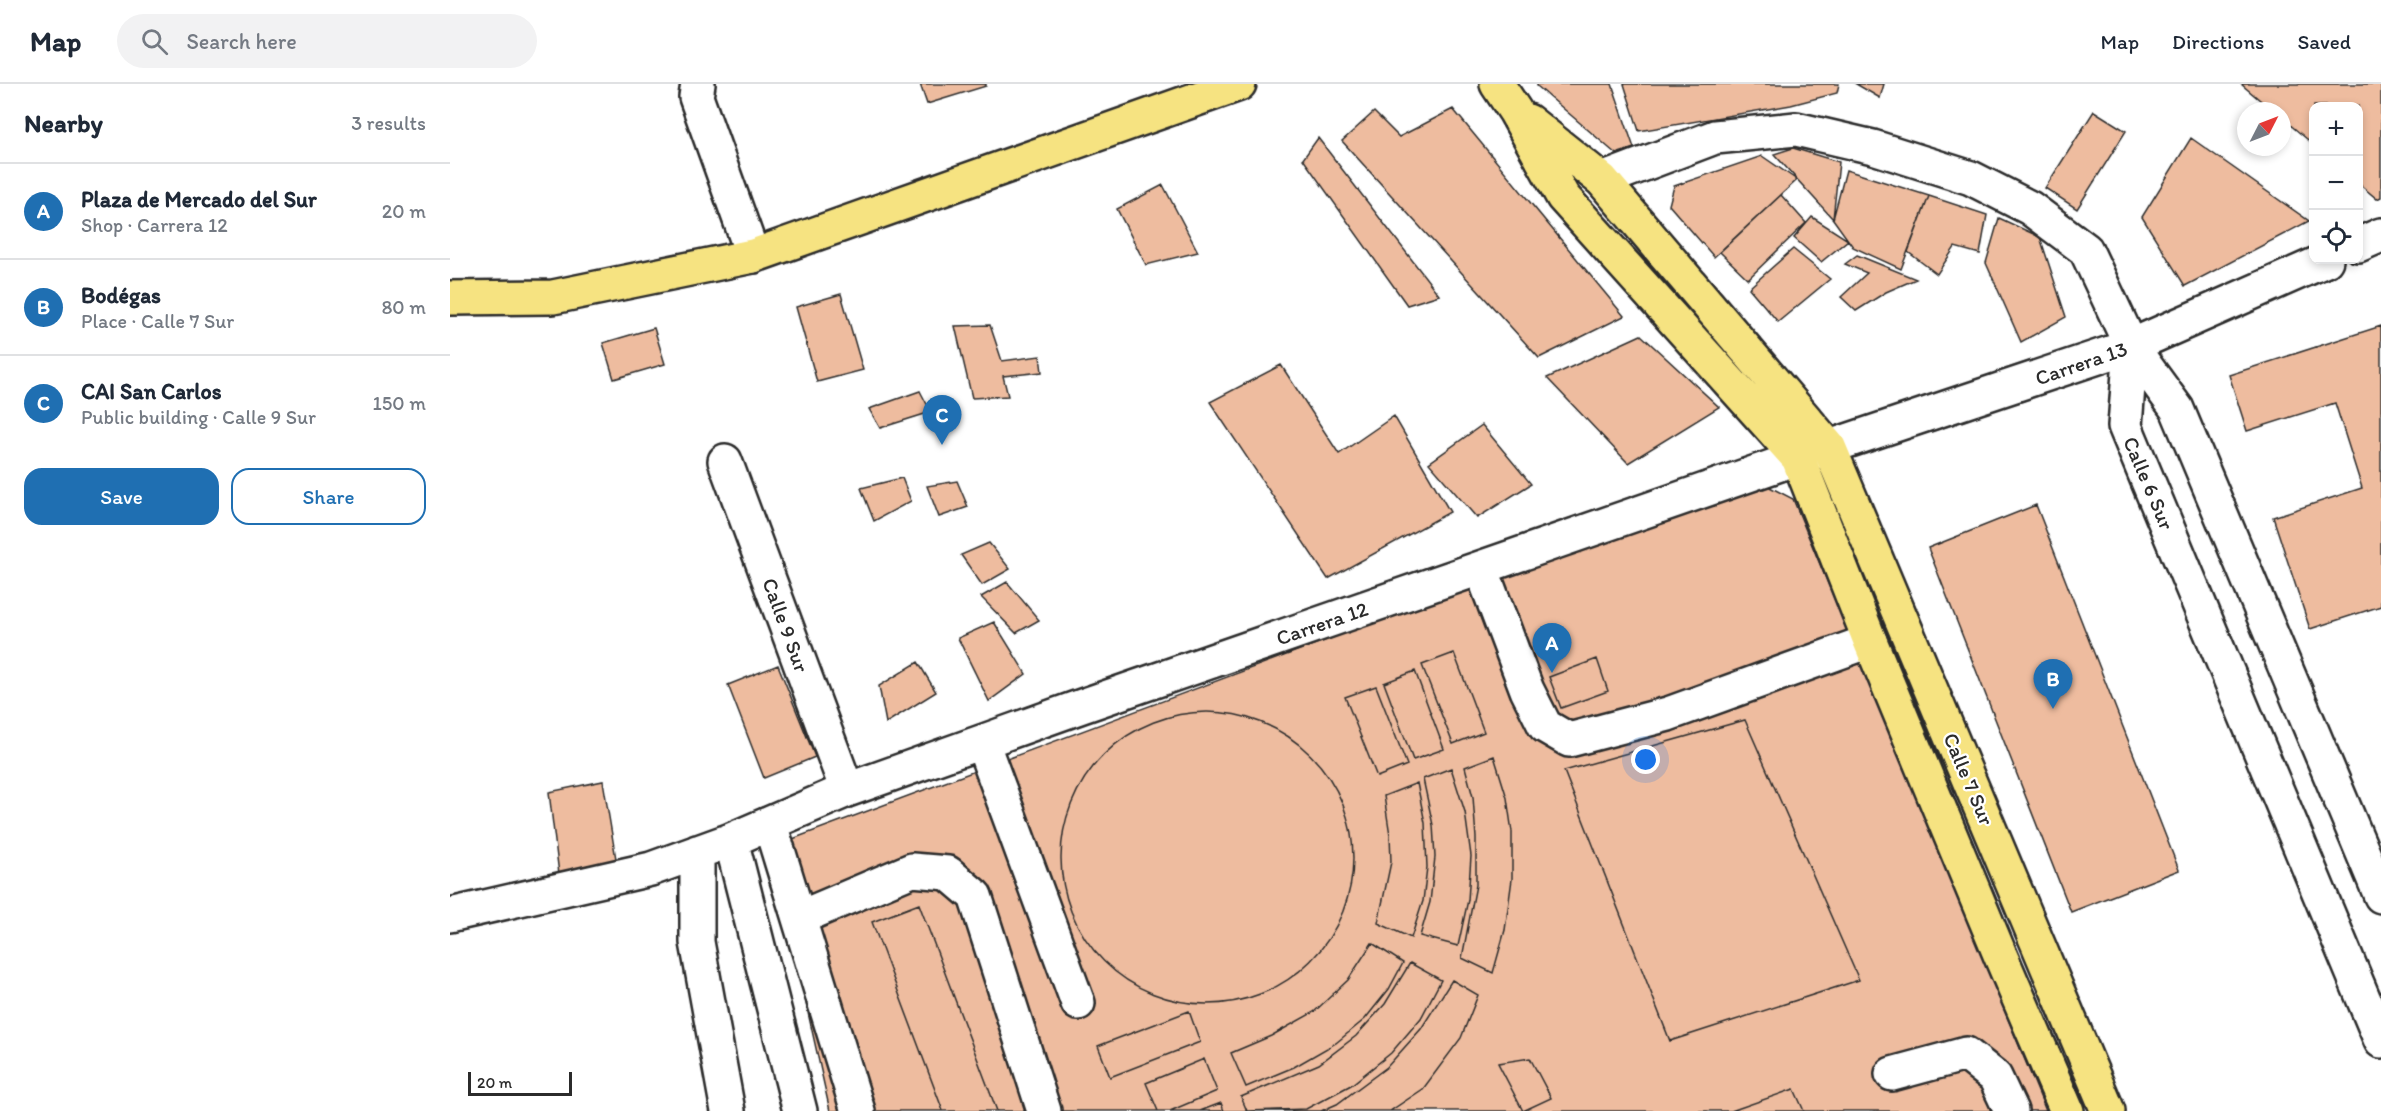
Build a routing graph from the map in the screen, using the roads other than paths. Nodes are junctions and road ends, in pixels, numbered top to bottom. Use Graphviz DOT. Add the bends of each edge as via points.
graph roads {
  1 [pos="698,84"];
  2 [pos="1239,84"];
  3 [pos="1497,84"];
  4 [pos="1515,111"];
  5 [pos="1602,180"];
  6 [pos="2381,235"];
  7 [pos="2363,243"];
  8 [pos="753,256"];
  9 [pos="2317,264"];
  10 [pos="450,298"];
  11 [pos="2131,346"];
  12 [pos="1829,447"];
  13 [pos="1798,458"];
  14 [pos="725,461"];
  15 [pos="1481,568"];
  16 [pos="1870,641"];
  17 [pos="982,742"];
  18 [pos="847,790"];
  19 [pos="770,824"];
  20 [pos="731,840"];
  21 [pos="697,852"];
  22 [pos="2381,896"];
  23 [pos="450,915"];
  24 [pos="799,918"];
  25 [pos="1078,1003"];
  26 [pos="2381,1041"];
  27 [pos="1892,1074"];
  28 [pos="728,1111"];
  29 [pos="800,1111"];
  30 [pos="858,1111"];
  31 [pos="1044,1111"];
  32 [pos="2011,1111"];
  33 [pos="2067,1111"];
  34 [pos="2108,1111"];
  1 -- 8 [label="street" via="696,97"];
  2 -- 8 [label="main road"];
  3 -- 4 [label="main road"];
  4 -- 5 [label="main road, Calle 7 Sur"];
  4 -- 13 [label="main road" via="1563,197"];
  5 -- 11 [label="street" via="1715,137 1796,129 1873,147 1960,174 2030,208 2086,250"];
  5 -- 12 [label="main road, Calle 7 Sur"];
  6 -- 7 [label="street"];
  8 -- 10 [label="main road" via="553,297"];
  9 -- 11 [label="street, Carrera 13"];
  11 -- 12 [label="street, Carrera 13"];
  11 -- 22 [label="street" via="2177,409"];
  11 -- 26 [label="street, Calle 6 Sur" via="2125,426"];
  12 -- 13 [label="street, Carrera 13"];
  12 -- 34 [label="main road, Calle 7 Sur"];
  13 -- 15 [label="street, Carrera 12"];
  13 -- 16 [label="main road, Calle 7 Sur"];
  14 -- 18 [label="street, Calle 9 Sur"];
  15 -- 16 [label="street" via="1527,690 1545,726 1569,740 1668,714"];
  15 -- 17 [label="street, Carrera 12"];
  16 -- 33 [label="main road, Calle 7 Sur"];
  17 -- 18 [label="street, Carrera 12"];
  17 -- 25 [label="street"];
  18 -- 19 [label="street, Carrera 12"];
  19 -- 20 [label="street, Carrera 12"];
  19 -- 24 [label="street"];
  20 -- 21 [label="street, Carrera 12"];
  20 -- 29 [label="street"];
  21 -- 23 [label="street, Carrera 12" via="651,868"];
  21 -- 28 [label="street" via="697,942"];
  24 -- 30 [label="street"];
  24 -- 31 [label="street" via="912,870 948,873 975,896"];
  27 -- 32 [label="street" via="1965,1054 1995,1077"];
}
